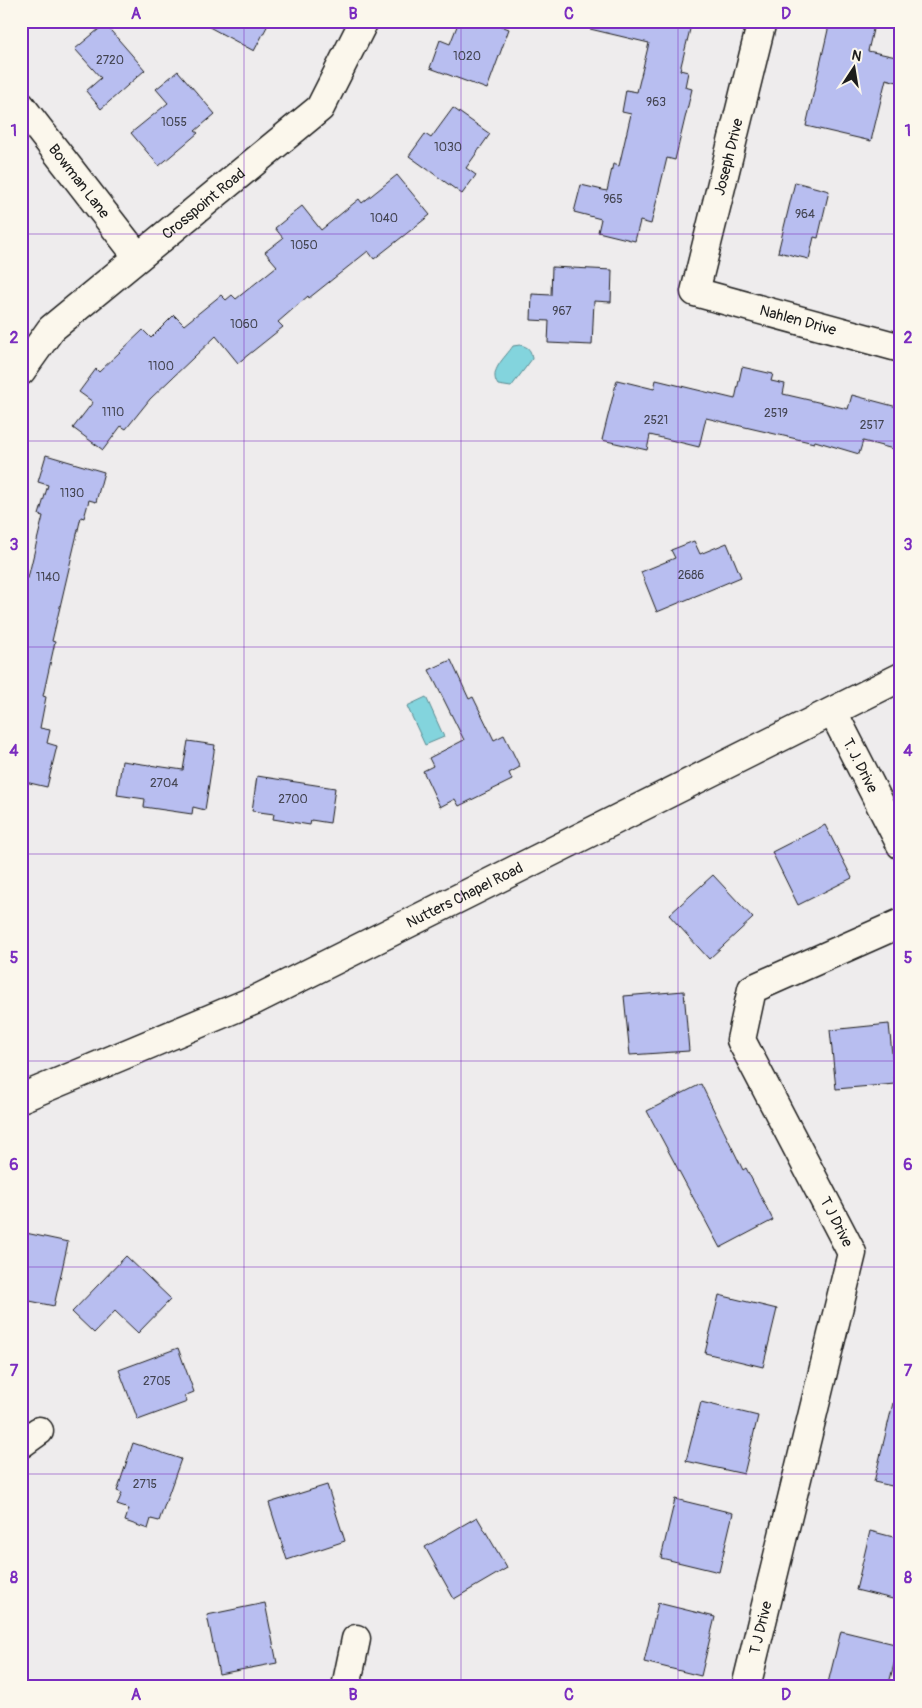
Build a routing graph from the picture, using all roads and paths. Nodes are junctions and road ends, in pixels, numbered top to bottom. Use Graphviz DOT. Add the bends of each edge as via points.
graph roads {
  1 [pos="364,21"];
  2 [pos="762,21"];
  3 [pos="21,106"];
  4 [pos="138,257"];
  5 [pos="695,292"];
  6 [pos="901,348"];
  7 [pos="21,371"];
  8 [pos="901,677"];
  9 [pos="833,712"];
  10 [pos="901,846"];
  11 [pos="901,923"];
  12 [pos="21,1098"];
  13 [pos="356,1639"];
  14 [pos="346,1687"];
  15 [pos="746,1687"];
  1 -- 4 [label="street, Crosspoint Road" via="320,108"];
  2 -- 5 [label="street, Joseph Drive"];
  3 -- 4 [label="street, Bowman Lane"];
  4 -- 7 [label="street, Crosspoint Road" via="51,330"];
  5 -- 6 [label="street, Nahlen Drive"];
  8 -- 9 [label="street, Nutters Chapel Road"];
  9 -- 10 [label="street, T. J. Drive"];
  9 -- 12 [label="street, Nutters Chapel Road" via="255,1000"];
  11 -- 15 [label="street, T J Drive" via="752,989 741,1040 852,1253"];
  13 -- 14 [label="street"];
}
